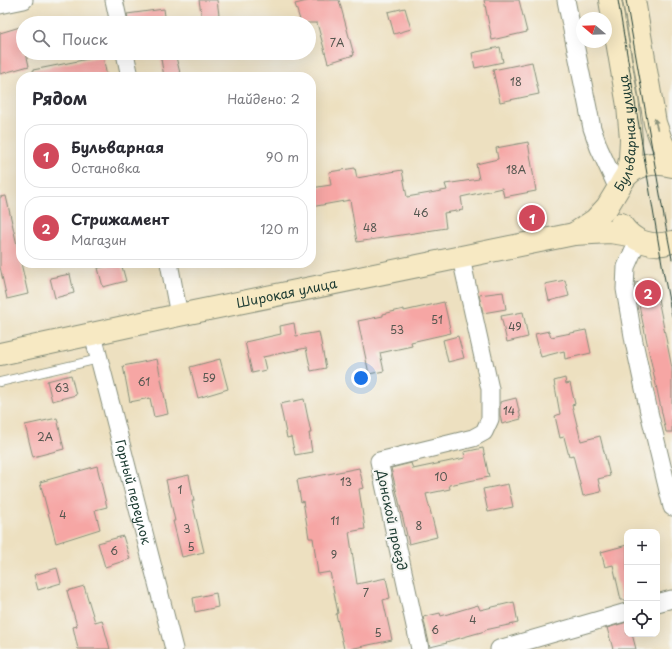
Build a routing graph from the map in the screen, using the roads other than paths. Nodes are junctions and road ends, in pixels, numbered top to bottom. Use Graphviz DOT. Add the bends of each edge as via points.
graph roads {
  1 [pos="24,0"];
  2 [pos="114,0"];
  3 [pos="566,0"];
  4 [pos="610,0"];
  5 [pos="634,0"];
  6 [pos="0,6"];
  7 [pos="117,16"];
  8 [pos="126,60"];
  9 [pos="129,72"];
  10 [pos="672,159"];
  11 [pos="672,166"];
  12 [pos="618,189"];
  13 [pos="574,234"];
  14 [pos="634,238"];
  15 [pos="672,242"];
  16 [pos="462,258"];
  17 [pos="170,268"];
  18 [pos="179,315"];
  19 [pos="93,335"];
  20 [pos="0,354"];
  21 [pos="99,359"];
  22 [pos="0,382"];
  23 [pos="672,507"];
  24 [pos="672,599"];
  25 [pos="660,602"];
  26 [pos="624,613"];
  27 [pos="174,649"];
  28 [pos="420,649"];
  29 [pos="499,649"];
  1 -- 6 [label="street"];
  2 -- 7 [label="street"];
  3 -- 12 [label="street, Бульварная улица" via="592,128"];
  4 -- 12 [label="main road, Бульварная улица" via="631,139 627,174"];
  10 -- 5 [label="main road, Бульварная улица, one-way" via="662,143 655,123"];
  8 -- 9 [label="street"];
  11 -- 12 [label="main road" via="662,163 648,164 635,169"];
  12 -- 13 [label="main road, Широкая улица" via="608,207 595,220"];
  12 -- 14 [label="main road" via="617,214 622,225"];
  13 -- 14 [label="main road, Широкая улица" via="610,232"];
  13 -- 16 [label="main road, Широкая улица"];
  14 -- 15 [label="main road, Широкая улица" via="649,244"];
  14 -- 23 [label="street" via="626,267 625,289 649,412"];
  16 -- 18 [label="main road, Широкая улица"];
  16 -- 28 [label="street, Донской проезд" via="490,389 490,418 484,432 474,438 379,462"];
  17 -- 18 [label="street"];
  18 -- 19 [label="main road, Широкая улица"];
  19 -- 20 [label="main road, Широкая улица"];
  19 -- 21 [label="street, Горный переулок"];
  21 -- 22 [label="lane"];
  21 -- 27 [label="street, Горный переулок"];
  24 -- 25 [label="street"];
  26 -- 29 [label="street"];
}
